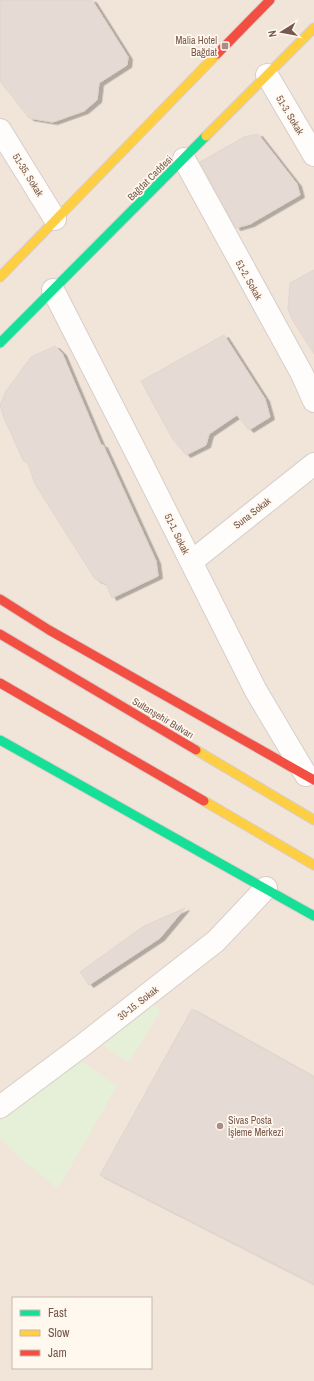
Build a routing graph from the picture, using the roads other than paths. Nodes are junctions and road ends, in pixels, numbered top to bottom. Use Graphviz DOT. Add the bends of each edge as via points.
graph roads {
  1 [pos="270,0"];
  2 [pos="314,28"];
  3 [pos="267,75"];
  4 [pos="0,130"];
  5 [pos="314,155"];
  6 [pos="184,159"];
  7 [pos="55,219"];
  8 [pos="0,277"];
  9 [pos="53,290"];
  10 [pos="0,343"];
  11 [pos="314,400"];
  12 [pos="314,464"];
  13 [pos="191,562"];
  14 [pos="0,590"];
  15 [pos="0,599"];
  16 [pos="12,607"];
  17 [pos="0,634"];
  18 [pos="0,683"];
  19 [pos="1,740"];
  20 [pos="310,778"];
  21 [pos="314,820"];
  22 [pos="314,865"];
  23 [pos="266,888"];
  24 [pos="314,916"];
  25 [pos="0,1107"];
  1 -- 7 [label="main road" via="252,13"];
  2 -- 3 [label="main road, Bağdat Caddesi"];
  3 -- 5 [label="street, 51-3. Sokak"];
  3 -- 6 [label="main road, Bağdat Caddesi"];
  4 -- 7 [label="street, 51-35. Sokak"];
  6 -- 9 [label="main road, Bağdat Caddesi"];
  6 -- 11 [label="street, 51-2. Sokak"];
  7 -- 8 [label="main road"];
  9 -- 10 [label="main road, Bağdat Caddesi"];
  9 -- 13 [label="street, 51-1. Sokak"];
  12 -- 13 [label="street, Suna Sokak"];
  13 -- 20 [label="street, 51-1. Sokak" via="256,691"];
  14 -- 16 [label="main road"];
  15 -- 16 [label="main road"];
  16 -- 20 [label="main road"];
  17 -- 21 [label="main road, Sultanşehir Bulvarı"];
  18 -- 22 [label="main road"];
  19 -- 23 [label="main road"];
  23 -- 24 [label="main road"];
  23 -- 25 [label="street, 30-15. Sokak" via="216,941"];
}
